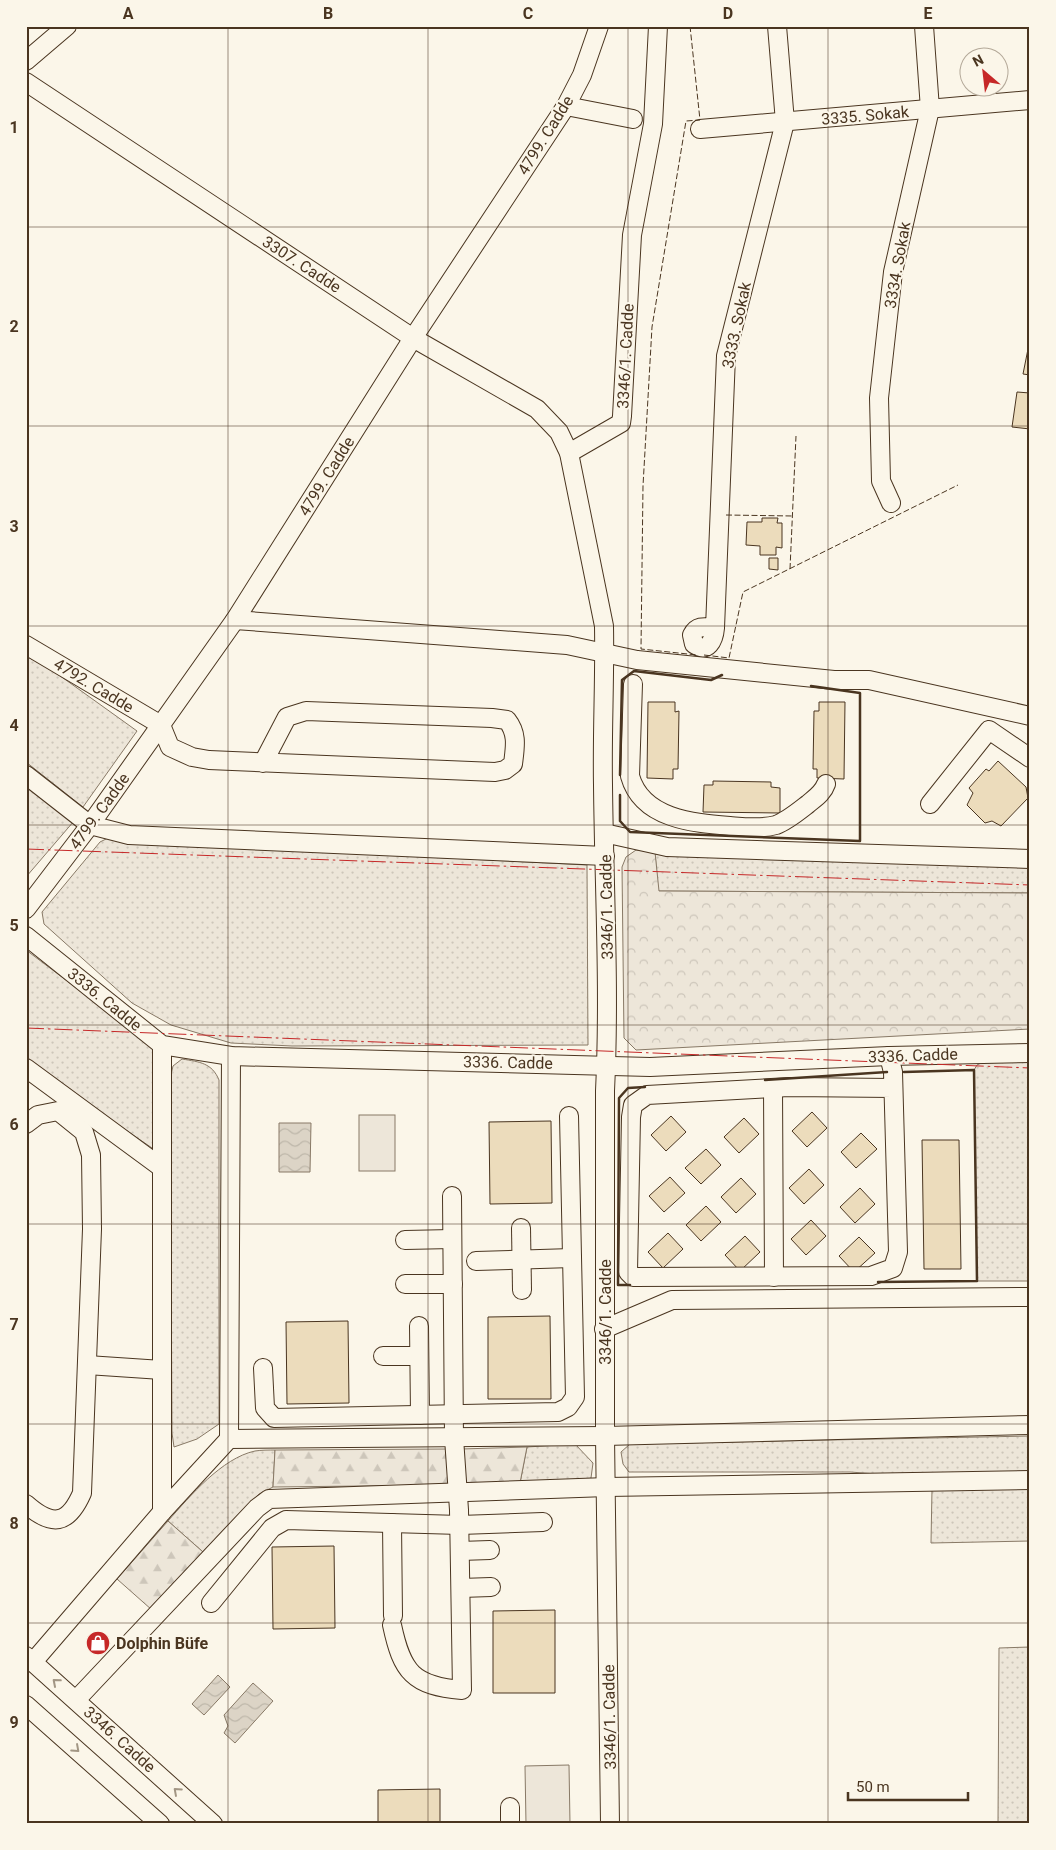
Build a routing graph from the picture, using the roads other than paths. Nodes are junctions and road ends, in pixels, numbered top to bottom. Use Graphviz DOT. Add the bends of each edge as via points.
graph roads {
  1 [pos="67,26"];
  2 [pos="599,26"];
  3 [pos="658,26"];
  4 [pos="777,26"];
  5 [pos="924,26"];
  6 [pos="26,61"];
  7 [pos="26,82"];
  8 [pos="1030,100"];
  9 [pos="566,106"];
  10 [pos="930,109"];
  11 [pos="633,119"];
  12 [pos="785,122"];
  13 [pos="700,129"];
  14 [pos="413,338"];
  15 [pos="569,453"];
  16 [pos="891,503"];
  17 [pos="235,620"];
  18 [pos="715,628"];
  19 [pos="26,645"];
  20 [pos="604,652"];
  21 [pos="633,684"];
  22 [pos="1030,716"];
  23 [pos="161,725"];
  24 [pos="1030,758"];
  25 [pos="263,762"];
  26 [pos="26,775"];
  27 [pos="602,784"];
  28 [pos="826,784"];
  29 [pos="632,786"];
  30 [pos="930,804"];
  31 [pos="90,825"];
  32 [pos="604,833"];
  33 [pos="605,856"];
  34 [pos="1030,859"];
  35 [pos="26,909"];
  36 [pos="26,936"];
  37 [pos="162,1045"];
  38 [pos="1030,1053"];
  39 [pos="231,1056"];
  40 [pos="888,1056"];
  41 [pos="607,1064"];
  42 [pos="26,1068"];
  43 [pos="772,1088"];
  44 [pos="893,1088"];
  45 [pos="569,1116"];
  46 [pos="26,1124"];
  47 [pos="162,1168"];
  48 [pos="452,1196"];
  49 [pos="521,1228"];
  50 [pos="452,1239"];
  51 [pos="405,1240"];
  52 [pos="572,1258"];
  53 [pos="452,1260"];
  54 [pos="522,1260"];
  55 [pos="774,1277"];
  56 [pos="405,1284"];
  57 [pos="453,1284"];
  58 [pos="522,1290"];
  59 [pos="1030,1297"];
  60 [pos="419,1326"];
  61 [pos="604,1329"];
  62 [pos="383,1356"];
  63 [pos="419,1356"];
  64 [pos="87,1365"];
  65 [pos="263,1368"];
  66 [pos="162,1370"];
  67 [pos="420,1415"];
  68 [pos="454,1416"];
  69 [pos="1030,1425"];
  70 [pos="605,1436"];
  71 [pos="454,1438"];
  72 [pos="229,1439"];
  73 [pos="1030,1480"];
  74 [pos="607,1487"];
  75 [pos="458,1494"];
  76 [pos="26,1504"];
  77 [pos="162,1512"];
  78 [pos="543,1522"];
  79 [pos="392,1523"];
  80 [pos="460,1525"];
  81 [pos="490,1550"];
  82 [pos="460,1551"];
  83 [pos="491,1587"];
  84 [pos="461,1588"];
  85 [pos="211,1603"];
  86 [pos="30,1659"];
  87 [pos="76,1700"];
  88 [pos="26,1705"];
  89 [pos="160,1824"];
  90 [pos="213,1824"];
  91 [pos="610,1824"];
  1 -- 6 [label="street"];
  2 -- 9 [label="street, 4799. Cadde" via="582,75"];
  3 -- 15 [label="street, 3346/1. Cadde" via="653,124 632,235 621,423"];
  4 -- 12 [label="street, 3333. Sokak"];
  5 -- 10 [label="street, 3334. Sokak"];
  7 -- 14 [label="street, 3307. Cadde"];
  8 -- 10 [label="street, 3335. Sokak"];
  9 -- 11 [label="street"];
  9 -- 14 [label="street, 4799. Cadde"];
  10 -- 12 [label="street, 3335. Sokak"];
  10 -- 16 [label="street, 3334. Sokak" via="893,272 879,398 881,481"];
  12 -- 13 [label="street, 3335. Sokak"];
  12 -- 18 [label="street, 3333. Sokak" via="726,356"];
  14 -- 15 [label="street, 3307. Cadde" via="536,409 559,432"];
  14 -- 17 [label="street, 4799. Cadde"];
  15 -- 20 [label="street, 3346/1. Cadde" via="604,626"];
  17 -- 20 [label="street" via="567,645"];
  17 -- 23 [label="street, 4799. Cadde"];
  19 -- 23 [label="street, 4792. Cadde"];
  20 -- 22 [label="street" via="637,660 834,680 869,680"];
  20 -- 27 [label="street, 3346/1. Cadde"];
  21 -- 29 [label="street"];
  23 -- 25 [label="street" via="170,747 192,757"];
  23 -- 31 [label="street, 4799. Cadde"];
  24 -- 30 [label="street" via="989,730"];
  25 -- 25 [label="street" via="495,772 513,764 516,740 507,720 306,711 287,718"];
  26 -- 31 [label="street"];
  27 -- 29 [label="street"];
  27 -- 32 [label="street, 3346/1. Cadde"];
  28 -- 29 [label="street" via="824,791 776,825 747,827 690,823 678,819 642,800"];
  31 -- 33 [label="street" via="129,835"];
  31 -- 35 [label="street, 4799. Cadde"];
  32 -- 33 [label="street, 3346/1. Cadde"];
  32 -- 34 [label="street" via="667,847"];
  33 -- 41 [label="street, 3346/1. Cadde"];
  36 -- 37 [label="street, 3336. Cadde"];
  37 -- 39 [label="street, 3336. Cadde"];
  37 -- 47 [label="street"];
  38 -- 40 [label="street, 3336. Cadde"];
  39 -- 41 [label="street, 3336. Cadde"];
  39 -- 72 [label="street"];
  40 -- 41 [label="street, 3336. Cadde" via="650,1067"];
  40 -- 44 [label="street"];
  41 -- 61 [label="street, 3346/1. Cadde"];
  42 -- 47 [label="street"];
  43 -- 44 [label="street"];
  43 -- 55 [label="street"];
  43 -- 55 [label="street" via="647,1094 633,1104 627,1259 628,1272 633,1277"];
  44 -- 55 [label="street" via="898,1252 893,1268 871,1276"];
  45 -- 52 [label="street"];
  46 -- 64 [label="street" via="38,1115 58,1112 84,1132 91,1155"];
  47 -- 66 [label="street"];
  48 -- 50 [label="street"];
  49 -- 54 [label="street"];
  50 -- 51 [label="street"];
  50 -- 53 [label="street"];
  52 -- 54 [label="street"];
  52 -- 68 [label="street" via="572,1402 558,1412"];
  53 -- 54 [label="street"];
  53 -- 57 [label="street"];
  54 -- 58 [label="street"];
  56 -- 57 [label="street"];
  57 -- 68 [label="street"];
  59 -- 61 [label="street" via="672,1300"];
  60 -- 63 [label="street"];
  61 -- 70 [label="street, 3346/1. Cadde"];
  62 -- 63 [label="street"];
  63 -- 67 [label="street"];
  64 -- 66 [label="street"];
  64 -- 76 [label="street" via="82,1493 75,1510 54,1520 40,1516"];
  65 -- 67 [label="street" via="264,1408 274,1418"];
  66 -- 77 [label="street"];
  67 -- 68 [label="street"];
  68 -- 71 [label="street"];
  69 -- 70 [label="street"];
  70 -- 71 [label="street"];
  70 -- 74 [label="street, 3346/1. Cadde"];
  71 -- 72 [label="street"];
  71 -- 75 [label="street"];
  72 -- 77 [label="street"];
  73 -- 74 [label="street"];
  74 -- 75 [label="street"];
  74 -- 91 [label="street, 3346/1. Cadde"];
  75 -- 80 [label="street"];
  75 -- 87 [label="street" via="269,1499"];
  77 -- 86 [label="street"];
  78 -- 80 [label="street"];
  79 -- 80 [label="street"];
  79 -- 84 [label="street" via="393,1621 398,1649 413,1674 436,1688 462,1690"];
  79 -- 85 [label="street" via="281,1522 268,1532"];
  80 -- 82 [label="street"];
  81 -- 82 [label="street"];
  82 -- 84 [label="street"];
  83 -- 84 [label="street"];
  87 -- 86 [label="street, 3346. Cadde, one-way"];
  90 -- 87 [label="street, 3346. Cadde, one-way"];
  88 -- 89 [label="street, one-way"];
}
